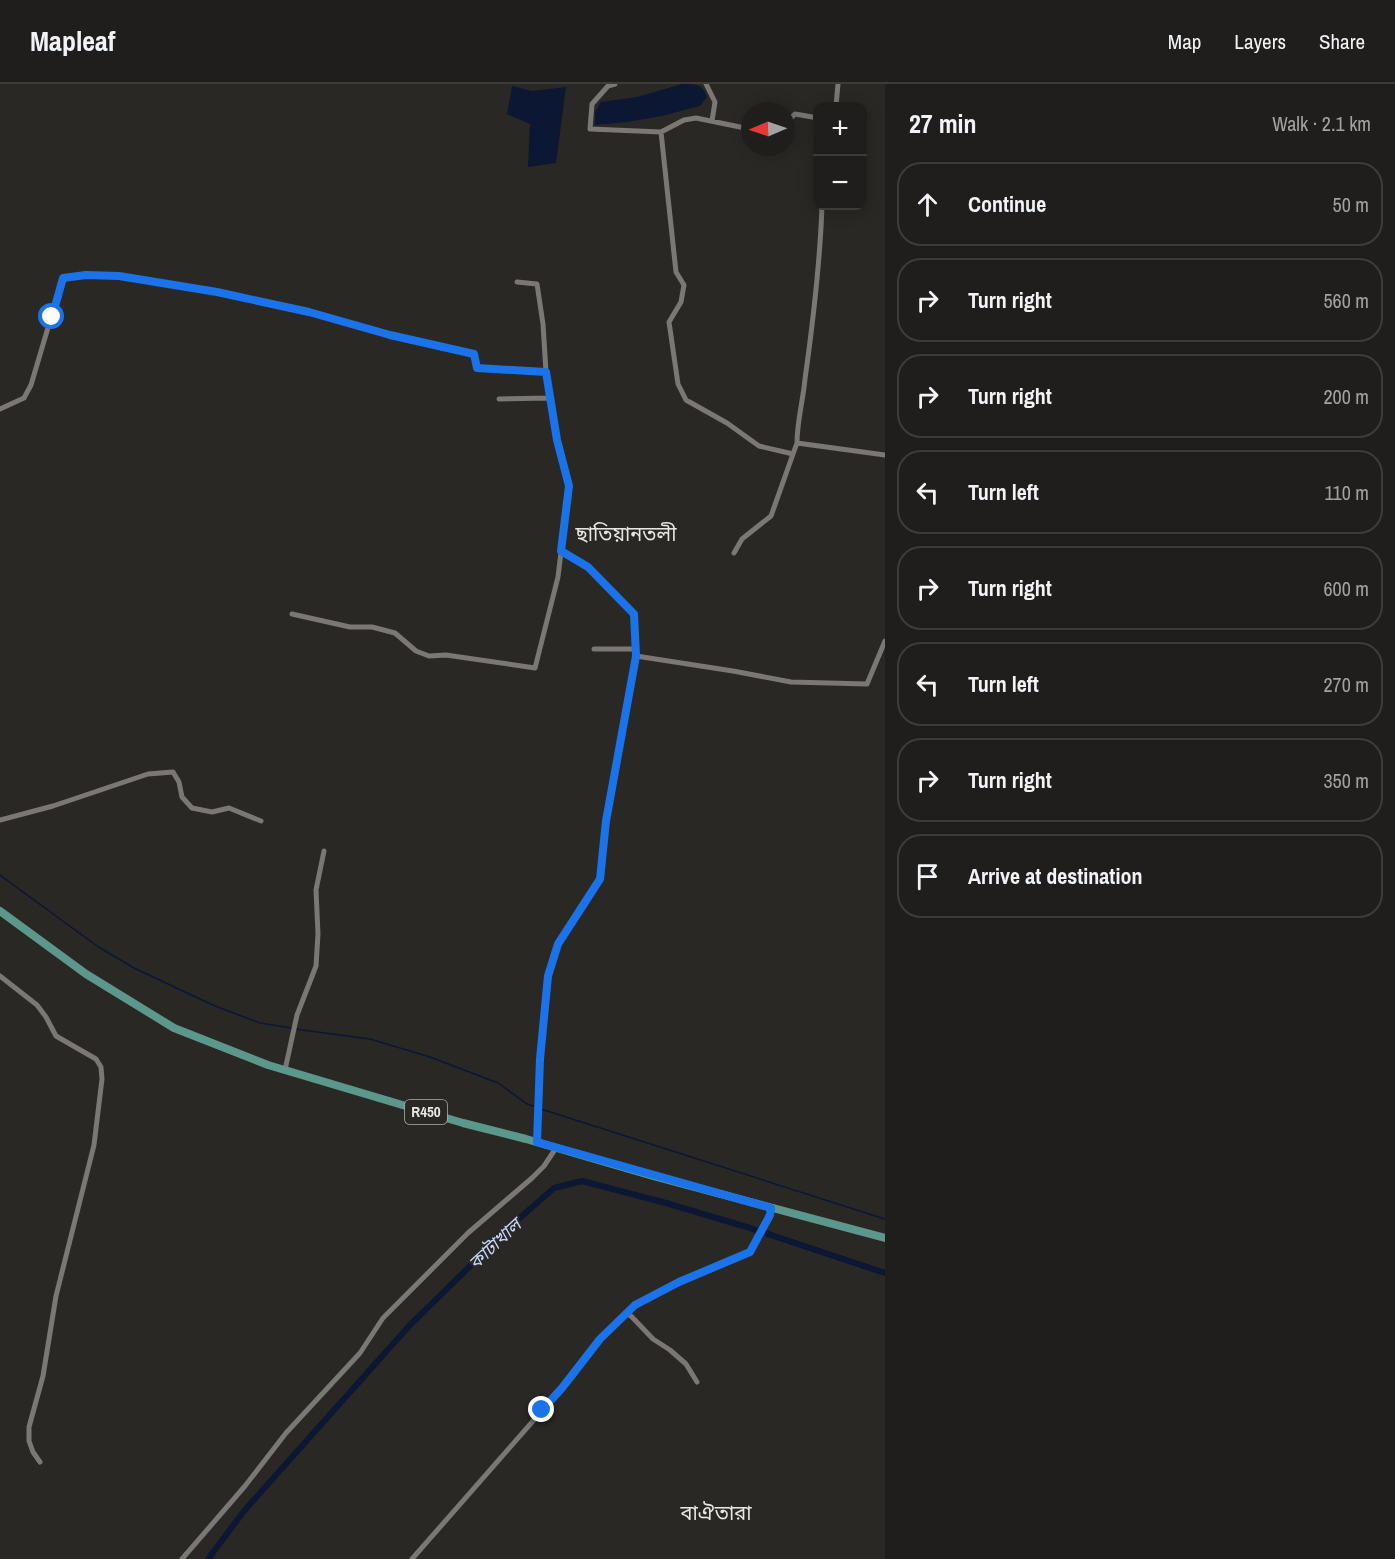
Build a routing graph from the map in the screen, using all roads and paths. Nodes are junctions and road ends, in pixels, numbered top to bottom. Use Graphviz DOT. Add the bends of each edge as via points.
graph roads {
  1 [pos="615,84"];
  2 [pos="706,84"];
  3 [pos="838,84"];
  4 [pos="836,102"];
  5 [pos="795,114"];
  6 [pos="813,117"];
  7 [pos="712,121"];
  8 [pos="741,127"];
  9 [pos="661,132"];
  10 [pos="822,210"];
  11 [pos="517,282"];
  12 [pos="546,372"];
  13 [pos="550,398"];
  14 [pos="499,399"];
  15 [pos="0,409"];
  16 [pos="797,443"];
  17 [pos="793,454"];
  18 [pos="885,455"];
  19 [pos="561,551"];
  20 [pos="734,553"];
  21 [pos="292,614"];
  22 [pos="885,641"];
  23 [pos="594,649"];
  24 [pos="636,649"];
  25 [pos="636,656"];
  26 [pos="0,820"];
  27 [pos="261,821"];
  28 [pos="324,851"];
  29 [pos="0,910"];
  30 [pos="0,976"];
  31 [pos="285,1070"];
  32 [pos="537,1142"];
  33 [pos="556,1148"];
  34 [pos="771,1212"];
  35 [pos="885,1238"];
  36 [pos="625,1313"];
  37 [pos="697,1383"];
  38 [pos="39,1462"];
  39 [pos="182,1559"];
  40 [pos="412,1559"];
  1 -- 9 [label="street" via="608,86 592,104 590,129"];
  2 -- 7 [label="street" via="715,102"];
  3 -- 4 [label="street"];
  5 -- 6 [label="street"];
  7 -- 8 [label="street"];
  7 -- 9 [label="street" via="684,120"];
  9 -- 17 [label="street" via="676,272 684,285 681,302 669,321 678,384 686,400 759,446"];
  10 -- 16 [label="street"];
  11 -- 12 [label="street" via="537,284"];
  12 -- 13 [label="street"];
  12 -- 15 [label="street" via="477,368 474,354 217,292 119,276 86,275 63,278 31,385 24,398"];
  13 -- 14 [label="street"];
  13 -- 19 [label="street" via="569,486"];
  16 -- 17 [label="street"];
  16 -- 18 [label="street"];
  17 -- 20 [label="street" via="771,516 742,538"];
  19 -- 21 [label="street" via="535,668 429,656 416,651 395,633"];
  19 -- 24 [label="street" via="588,567 634,614"];
  22 -- 25 [label="street" via="867,684 790,682"];
  23 -- 24 [label="street"];
  24 -- 25 [label="street"];
  25 -- 32 [label="street" via="606,821 600,879 558,944 548,976"];
  26 -- 27 [label="street" via="147,774 173,772 182,797 192,808 212,812 229,808"];
  28 -- 31 [label="street" via="316,890 316,966 297,1016"];
  29 -- 31 [label="main road, R450" via="86,974 174,1028"];
  30 -- 38 [label="street" via="37,1005 56,1036 96,1059 102,1079 94,1145 56,1296 43,1377 29,1427 29,1441"];
  31 -- 32 [label="main road, R450"];
  32 -- 33 [label="main road, R450"];
  33 -- 34 [label="main road, R450"];
  33 -- 39 [label="street" via="532,1178 468,1233 383,1318 360,1353 286,1432"];
  34 -- 35 [label="main road, R450"];
  34 -- 36 [label="street" via="750,1252 648,1297"];
  36 -- 37 [label="street" via="686,1364"];
  36 -- 40 [label="street"];
}
